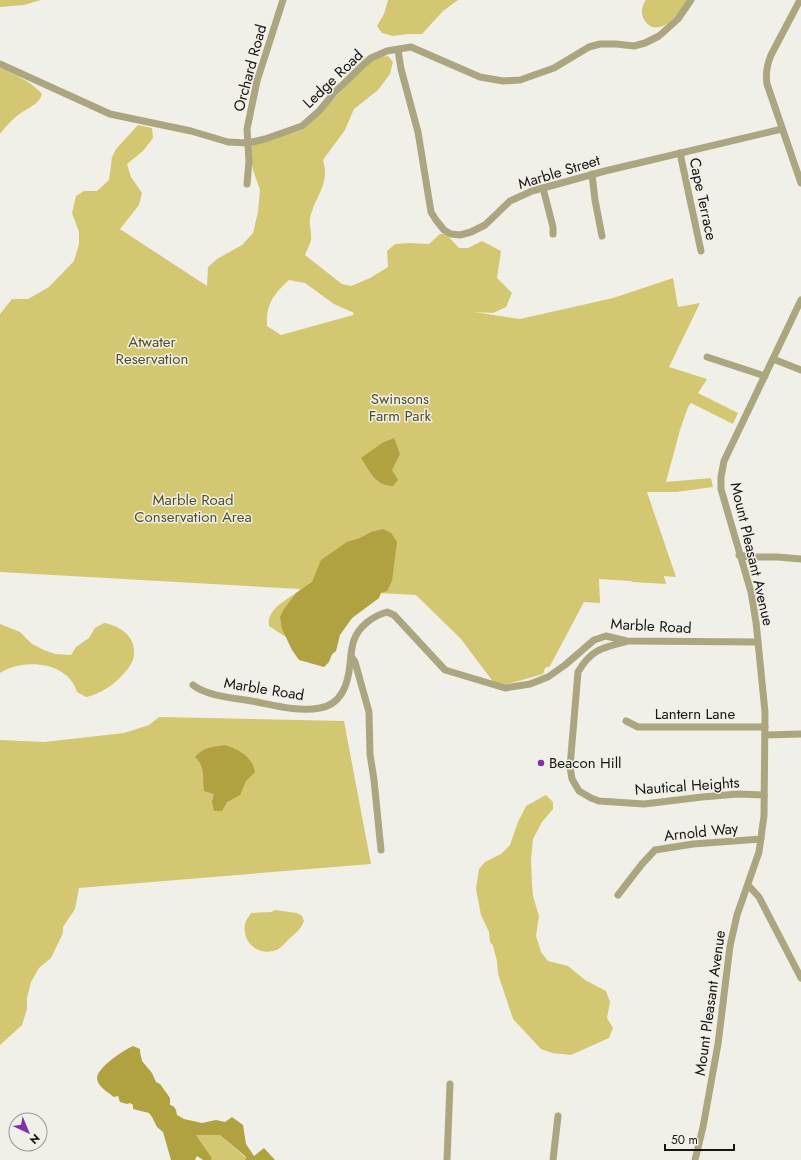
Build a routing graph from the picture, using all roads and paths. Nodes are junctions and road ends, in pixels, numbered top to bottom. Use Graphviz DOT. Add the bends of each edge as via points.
graph roads {
  1 [pos="282,0"];
  2 [pos="691,0"];
  3 [pos="800,2"];
  4 [pos="398,50"];
  5 [pos="0,64"];
  6 [pos="782,129"];
  7 [pos="248,143"];
  8 [pos="680,153"];
  9 [pos="798,162"];
  10 [pos="592,174"];
  11 [pos="801,183"];
  12 [pos="247,184"];
  13 [pos="543,188"];
  14 [pos="553,234"];
  15 [pos="602,236"];
  16 [pos="701,251"];
  17 [pos="801,300"];
  18 [pos="707,357"];
  19 [pos="773,359"];
  20 [pos="801,370"];
  21 [pos="765,376"];
  22 [pos="739,555"];
  23 [pos="801,559"];
  24 [pos="627,641"];
  25 [pos="758,642"];
  26 [pos="351,656"];
  27 [pos="193,685"];
  28 [pos="626,722"];
  29 [pos="765,727"];
  30 [pos="801,734"];
  31 [pos="765,735"];
  32 [pos="764,794"];
  33 [pos="761,839"];
  34 [pos="381,850"];
  35 [pos="748,885"];
  36 [pos="618,895"];
  37 [pos="801,978"];
  38 [pos="450,1084"];
  39 [pos="558,1116"];
  40 [pos="447,1160"];
  41 [pos="553,1160"];
  42 [pos="695,1160"];
  1 -- 7 [label="street, Orchard Road" via="257,81 247,129"];
  2 -- 4 [label="street, Ledge Road" via="678,19 659,36 645,43 634,46 600,44 589,47 554,68 520,80 503,81 480,77 411,47"];
  3 -- 6 [label="street" via="771,55 765,75"];
  4 -- 7 [label="street, Ledge Road" via="387,51 364,64 302,126"];
  4 -- 13 [label="street, Marble Street" via="418,132 431,212 444,230 460,235 471,232 484,225 510,201"];
  5 -- 7 [label="street, Ledge Road" via="110,114 191,131 228,142"];
  6 -- 8 [label="street, Marble Street"];
  6 -- 9 [label="street"];
  7 -- 12 [label="street, Orchard Road"];
  8 -- 10 [label="street, Marble Street"];
  8 -- 16 [label="street, Cape Terrace"];
  9 -- 11 [label="street"];
  10 -- 13 [label="street, Marble Street"];
  10 -- 15 [label="street"];
  13 -- 14 [label="street"];
  17 -- 19 [label="street, Mount Pleasant Avenue"];
  18 -- 21 [label="street"];
  19 -- 20 [label="street"];
  19 -- 21 [label="street, Mount Pleasant Avenue"];
  21 -- 22 [label="street, Mount Pleasant Avenue" via="724,461 721,477 721,489"];
  22 -- 23 [label="street"];
  22 -- 25 [label="street, Mount Pleasant Avenue" via="754,608"];
  24 -- 25 [label="street, Marble Road"];
  24 -- 26 [label="street, Marble Road" via="606,636 594,640 548,677 530,684 505,688 445,670 394,615 387,612 378,615 362,627 354,641"];
  24 -- 32 [label="street, Nautical Heights" via="596,651 578,672 570,767 572,779 579,790 599,800 644,804 709,796"];
  25 -- 29 [label="street, Mount Pleasant Avenue"];
  26 -- 27 [label="street, Marble Road" via="344,691 339,699 319,709 299,709 211,694"];
  26 -- 34 [label="street" via="370,712 370,754"];
  28 -- 29 [label="street, Lantern Lane" via="638,727"];
  29 -- 31 [label="street, Mount Pleasant Avenue"];
  30 -- 31 [label="street"];
  31 -- 32 [label="street, Mount Pleasant Avenue"];
  32 -- 33 [label="street, Mount Pleasant Avenue"];
  33 -- 35 [label="street, Mount Pleasant Avenue"];
  33 -- 36 [label="street, Arnold Way" via="693,844 656,850"];
  35 -- 37 [label="street" via="759,897"];
  35 -- 42 [label="street, Mount Pleasant Avenue" via="737,915 730,946 718,1044"];
  38 -- 40 [label="street"];
  39 -- 41 [label="street"];
}
